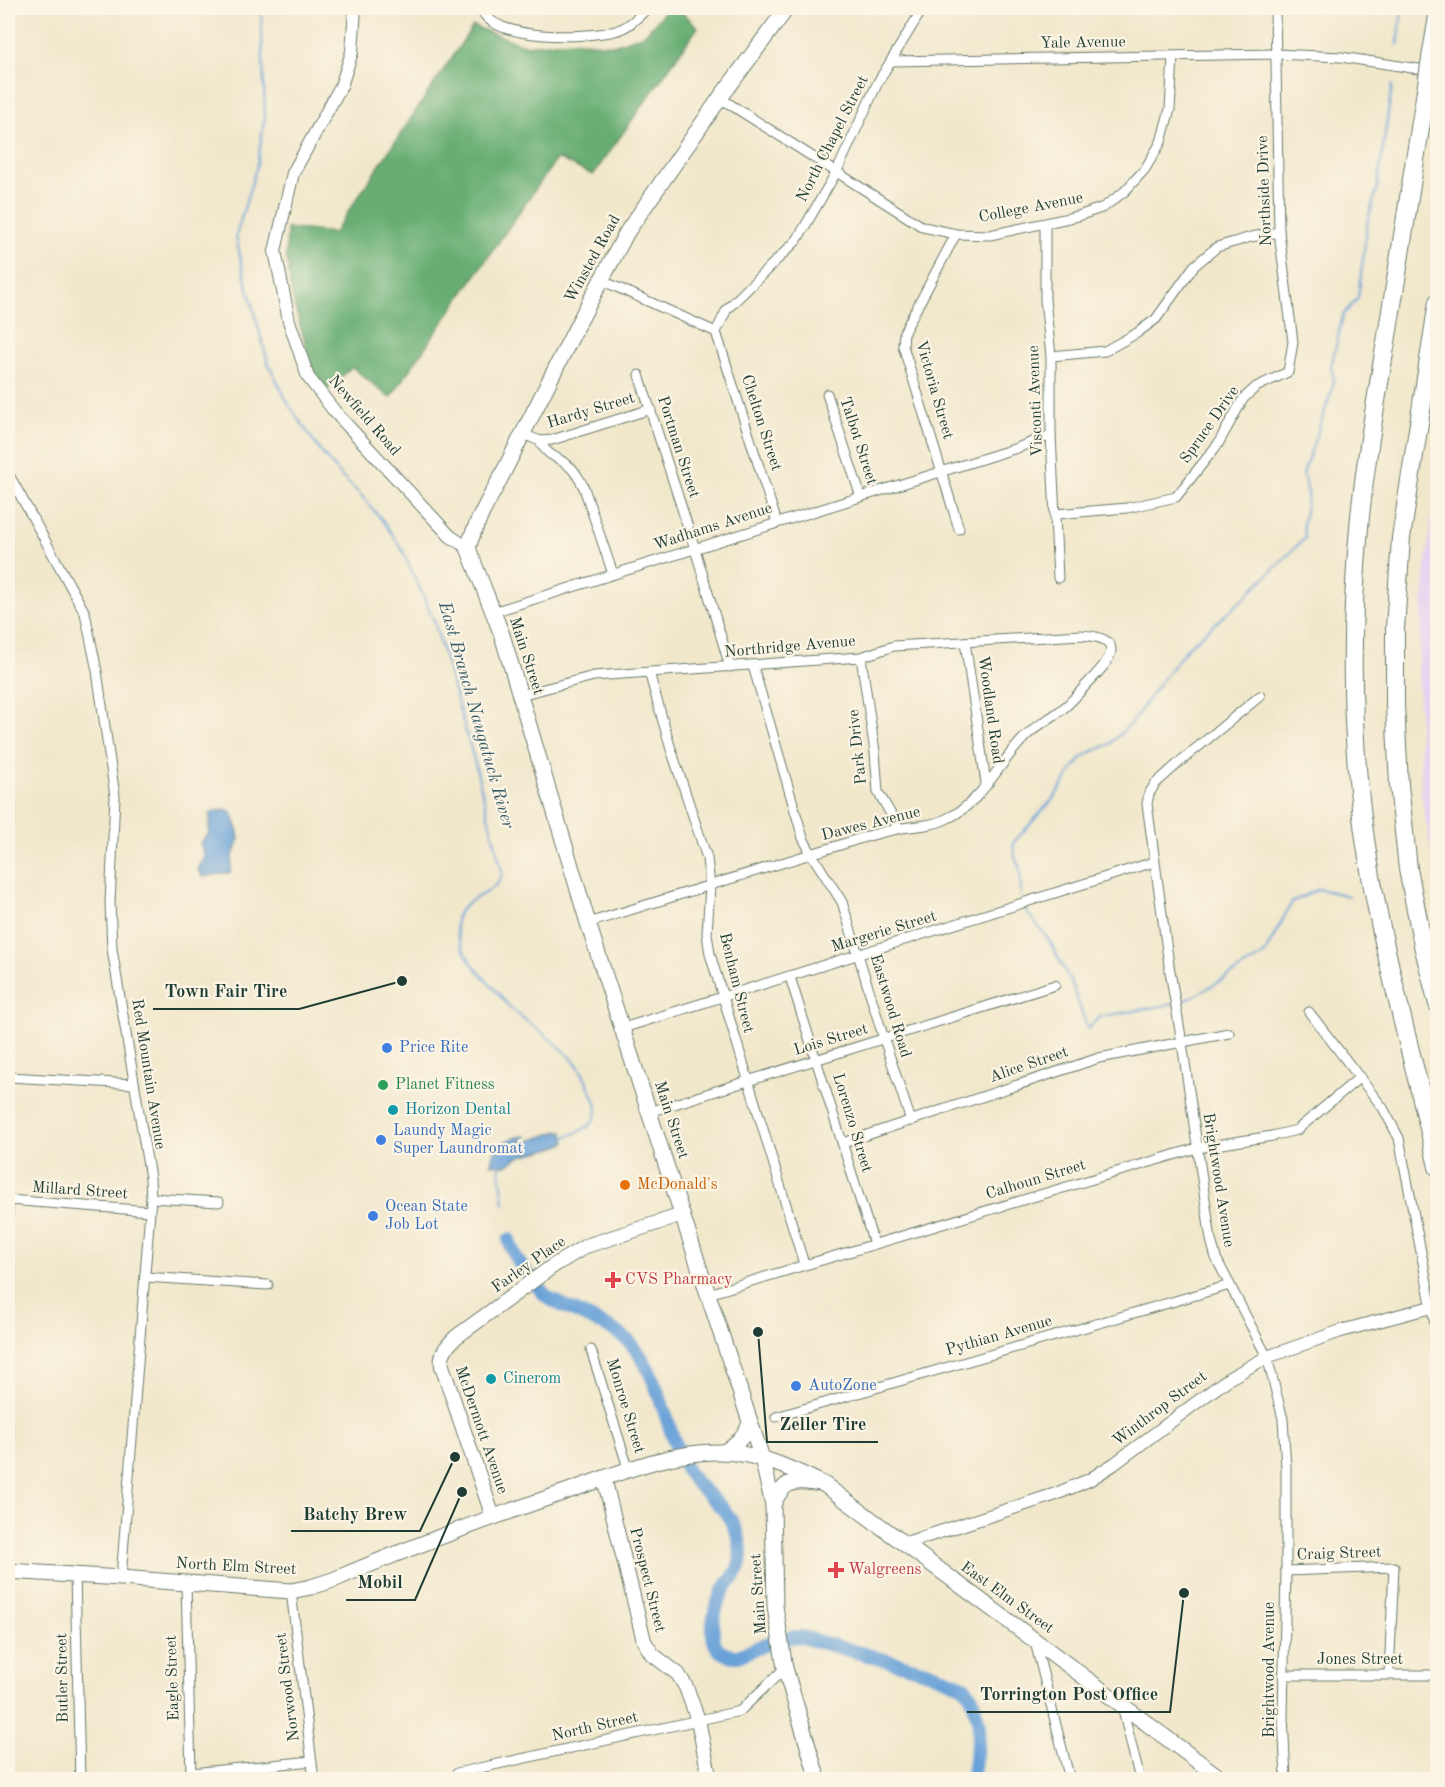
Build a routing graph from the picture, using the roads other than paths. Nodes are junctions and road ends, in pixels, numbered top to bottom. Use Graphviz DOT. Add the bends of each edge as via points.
graph roads {
  1 [pos="355,8"];
  2 [pos="481,8"];
  3 [pos="648,8"];
  4 [pos="782,8"];
  5 [pos="923,8"];
  6 [pos="1275,8"];
  7 [pos="1437,17"];
  8 [pos="1276,54"];
  9 [pos="1173,57"];
  10 [pos="891,61"];
  11 [pos="1432,69"];
  12 [pos="720,98"];
  13 [pos="837,171"];
  14 [pos="1045,224"];
  15 [pos="1279,232"];
  16 [pos="956,234"];
  17 [pos="601,280"];
  18 [pos="1437,302"];
  19 [pos="716,332"];
  20 [pos="1051,356"];
  21 [pos="1288,372"];
  22 [pos="639,375"];
  23 [pos="827,394"];
  24 [pos="651,409"];
  25 [pos="523,434"];
  26 [pos="1051,435"];
  27 [pos="540,441"];
  28 [pos="942,471"];
  29 [pos="8,473"];
  30 [pos="861,497"];
  31 [pos="1056,514"];
  32 [pos="777,523"];
  33 [pos="959,529"];
  34 [pos="468,549"];
  35 [pos="695,549"];
  36 [pos="613,574"];
  37 [pos="1058,578"];
  38 [pos="493,612"];
  39 [pos="965,642"];
  40 [pos="861,657"];
  41 [pos="1106,665"];
  42 [pos="753,666"];
  43 [pos="730,667"];
  44 [pos="649,672"];
  45 [pos="520,694"];
  46 [pos="1260,696"];
  47 [pos="986,783"];
  48 [pos="899,828"];
  49 [pos="812,855"];
  50 [pos="1154,862"];
  51 [pos="710,886"];
  52 [pos="588,923"];
  53 [pos="859,956"];
  54 [pos="790,976"];
  55 [pos="1055,985"];
  56 [pos="722,998"];
  57 [pos="1437,1004"];
  58 [pos="1309,1012"];
  59 [pos="623,1029"];
  60 [pos="1229,1033"];
  61 [pos="884,1040"];
  62 [pos="1182,1043"];
  63 [pos="817,1060"];
  64 [pos="8,1077"];
  65 [pos="1360,1077"];
  66 [pos="748,1082"];
  67 [pos="134,1084"];
  68 [pos="649,1112"];
  69 [pos="911,1121"];
  70 [pos="843,1143"];
  71 [pos="1197,1148"];
  72 [pos="1437,1167"];
  73 [pos="151,1198"];
  74 [pos="8,1201"];
  75 [pos="219,1202"];
  76 [pos="150,1211"];
  77 [pos="8,1214"];
  78 [pos="682,1215"];
  79 [pos="874,1244"];
  80 [pos="804,1264"];
  81 [pos="145,1277"];
  82 [pos="268,1285"];
  83 [pos="1230,1285"];
  84 [pos="708,1294"];
  85 [pos="1434,1305"];
  86 [pos="1437,1341"];
  87 [pos="591,1350"];
  88 [pos="442,1354"];
  89 [pos="1267,1357"];
  90 [pos="776,1417"];
  91 [pos="750,1424"];
  92 [pos="724,1452"];
  93 [pos="762,1458"];
  94 [pos="629,1471"];
  95 [pos="604,1478"];
  96 [pos="825,1485"];
  97 [pos="773,1505"];
  98 [pos="493,1517"];
  99 [pos="903,1544"];
  100 [pos="1286,1571"];
  101 [pos="8,1572"];
  102 [pos="75,1575"];
  103 [pos="122,1578"];
  104 [pos="186,1582"];
  105 [pos="291,1591"];
  106 [pos="1035,1641"];
  107 [pos="785,1668"];
  108 [pos="1389,1674"];
  109 [pos="1437,1674"];
  110 [pos="1283,1675"];
  111 [pos="1122,1705"];
  112 [pos="698,1720"];
  113 [pos="312,1761"];
  114 [pos="191,1773"];
  115 [pos="457,1776"];
  116 [pos="80,1779"];
  117 [pos="179,1779"];
  118 [pos="314,1779"];
  119 [pos="710,1779"];
  120 [pos="818,1779"];
  121 [pos="1070,1779"];
  122 [pos="1140,1779"];
  123 [pos="1223,1779"];
  124 [pos="1286,1779"];
  1 -- 34 [label="street, Newfield Road" via="352,52 341,86 293,173 275,251 289,321 308,377 335,412 450,536"];
  2 -- 3 [label="street" via="493,22 521,32 579,37 617,31"];
  4 -- 12 [label="main road, Winsted Road"];
  5 -- 10 [label="street, North Chapel Street"];
  6 -- 8 [label="street, Northside Drive"];
  7 -- 11 [label="highway"];
  8 -- 9 [label="street, Yale Avenue"];
  8 -- 11 [label="street, Yale Avenue" via="1341,57"];
  8 -- 15 [label="street, Northside Drive"];
  9 -- 10 [label="street, Yale Avenue"];
  9 -- 14 [label="street, College Avenue" via="1170,109 1161,142 1145,169 1104,207"];
  10 -- 13 [label="street, North Chapel Street"];
  11 -- 72 [label="highway" via="1365,473 1354,596 1353,663 1354,731 1369,869"];
  12 -- 13 [label="street, College Avenue"];
  12 -- 17 [label="main road, Winsted Road" via="627,232"];
  13 -- 16 [label="street, College Avenue" via="923,227"];
  13 -- 19 [label="street, North Chapel Street" via="797,240 726,309"];
  14 -- 16 [label="street, College Avenue" via="990,235"];
  14 -- 20 [label="street, Visconti Avenue" via="1045,300"];
  15 -- 20 [label="street" via="1217,247 1194,266 1156,319 1105,351"];
  15 -- 21 [label="street, Northside Drive" via="1293,342"];
  16 -- 28 [label="street, Victoria Street" via="904,332 903,346"];
  17 -- 19 [label="street"];
  17 -- 25 [label="main road, Winsted Road"];
  18 -- 57 [label="highway" via="1401,538 1395,705 1408,869"];
  19 -- 32 [label="street, Chelton Street"];
  20 -- 26 [label="street, Visconti Avenue"];
  21 -- 31 [label="street, Spruce Drive" via="1256,387 1243,399 1218,444 1176,496 1127,508"];
  22 -- 24 [label="street, Portman Street"];
  23 -- 30 [label="street, Talbot Street"];
  24 -- 27 [label="street, Hardy Street"];
  24 -- 35 [label="street, Portman Street"];
  25 -- 27 [label="street"];
  25 -- 34 [label="main road, Winsted Road"];
  26 -- 28 [label="street, Wadhams Avenue"];
  26 -- 31 [label="street, Visconti Avenue"];
  27 -- 36 [label="street" via="543,449 578,476"];
  28 -- 30 [label="street, Wadhams Avenue"];
  28 -- 33 [label="street, Victoria Street"];
  29 -- 67 [label="street, Red Mountain Avenue" via="85,613 97,671 115,796 112,949"];
  30 -- 32 [label="street, Wadhams Avenue"];
  31 -- 37 [label="street, Visconti Avenue"];
  32 -- 35 [label="street, Wadhams Avenue"];
  34 -- 38 [label="main road, Main Street"];
  35 -- 36 [label="street, Wadhams Avenue"];
  35 -- 43 [label="street, Portman Street"];
  36 -- 38 [label="street, Wadhams Avenue"];
  38 -- 45 [label="main road, Main Street"];
  39 -- 40 [label="street, Northridge Avenue" via="894,646"];
  39 -- 41 [label="street, Northridge Avenue" via="1098,636 1110,646 1112,655"];
  39 -- 47 [label="street, Woodland Road"];
  40 -- 42 [label="street, Northridge Avenue"];
  40 -- 48 [label="street, Park Drive" via="878,792"];
  41 -- 47 [label="street, Dawes Avenue" via="1062,710 1029,732"];
  42 -- 43 [label="street, Northridge Avenue"];
  42 -- 49 [label="street, Eastwood Road" via="803,838"];
  43 -- 44 [label="street, Northridge Avenue"];
  44 -- 45 [label="street, Northridge Avenue" via="594,676"];
  44 -- 51 [label="street, Benham Street" via="707,858"];
  45 -- 52 [label="main road, Main Street"];
  46 -- 50 [label="street, Brightwood Avenue" via="1155,784 1147,804"];
  47 -- 48 [label="street, Dawes Avenue" via="970,804 948,819"];
  48 -- 49 [label="street, Dawes Avenue"];
  49 -- 51 [label="street, Dawes Avenue"];
  49 -- 53 [label="street, Eastwood Road" via="842,902"];
  50 -- 53 [label="street, Margerie Street"];
  50 -- 62 [label="street, Brightwood Avenue"];
  51 -- 52 [label="street, Dawes Avenue"];
  51 -- 56 [label="street, Benham Street" via="707,934"];
  52 -- 59 [label="main road, Main Street"];
  53 -- 54 [label="street, Margerie Street"];
  53 -- 61 [label="street, Eastwood Road"];
  54 -- 56 [label="street, Margerie Street"];
  54 -- 63 [label="street, Lorenzo Street"];
  55 -- 61 [label="street, Lois Street"];
  56 -- 59 [label="street, Margerie Street"];
  56 -- 66 [label="street, Benham Street"];
  58 -- 65 [label="street"];
  59 -- 68 [label="main road, Main Street"];
  60 -- 62 [label="street, Alice Street"];
  61 -- 63 [label="street, Lois Street"];
  61 -- 69 [label="street, Eastwood Road"];
  62 -- 69 [label="street, Alice Street" via="1099,1058"];
  62 -- 71 [label="street, Brightwood Avenue"];
  63 -- 66 [label="street, Lois Street"];
  63 -- 70 [label="street, Lorenzo Street"];
  64 -- 67 [label="street"];
  65 -- 71 [label="street, Calhoun Street" via="1297,1130"];
  65 -- 85 [label="street" via="1399,1138"];
  66 -- 68 [label="street, Lois Street"];
  66 -- 80 [label="street, Benham Street"];
  67 -- 73 [label="street, Red Mountain Avenue"];
  68 -- 78 [label="main road, Main Street"];
  69 -- 70 [label="street, Alice Street"];
  70 -- 79 [label="street, Lorenzo Street"];
  71 -- 79 [label="street, Calhoun Street"];
  71 -- 83 [label="street, Brightwood Avenue" via="1211,1240"];
  73 -- 75 [label="street"];
  73 -- 76 [label="street, Red Mountain Avenue"];
  74 -- 76 [label="street, Millard Street"];
  74 -- 77 [label="street"];
  76 -- 81 [label="street, Red Mountain Avenue"];
  78 -- 84 [label="main road, Main Street"];
  78 -- 88 [label="main road, Farley Place" via="586,1246 456,1337"];
  79 -- 80 [label="street, Calhoun Street"];
  80 -- 84 [label="street, Calhoun Street"];
  81 -- 82 [label="street"];
  81 -- 103 [label="street, Red Mountain Avenue"];
  83 -- 89 [label="street, Brightwood Avenue"];
  83 -- 90 [label="street, Pythian Avenue"];
  84 -- 91 [label="main road, Main Street"];
  85 -- 86 [label="street"];
  85 -- 89 [label="street, Winthrop Street" via="1337,1332"];
  87 -- 94 [label="street, Monroe Street"];
  88 -- 98 [label="main road, McDermott Avenue" via="442,1366"];
  89 -- 99 [label="street, Winthrop Street" via="1228,1379 1089,1480"];
  89 -- 100 [label="street, Brightwood Avenue" via="1283,1419"];
  91 -- 92 [label="main road" via="737,1443"];
  91 -- 93 [label="main road, Main Street"];
  92 -- 93 [label="main road, North Elm Street"];
  92 -- 94 [label="main road, North Elm Street" via="670,1458"];
  93 -- 96 [label="main road, East Elm Street"];
  93 -- 97 [label="main road, Main Street"];
  94 -- 95 [label="main road, North Elm Street"];
  95 -- 98 [label="main road, North Elm Street"];
  95 -- 112 [label="main road, Prospect Street" via="644,1641 652,1654 678,1674"];
  96 -- 97 [label="main road" via="798,1480 790,1483 778,1493"];
  96 -- 99 [label="main road, East Elm Street"];
  97 -- 107 [label="main road, Main Street" via="775,1606"];
  98 -- 105 [label="main road, North Elm Street" via="333,1580"];
  99 -- 106 [label="main road, East Elm Street"];
  100 -- 108 [label="street, Craig Street" via="1394,1567"];
  100 -- 110 [label="street, Brightwood Avenue"];
  101 -- 102 [label="main road, North Elm Street"];
  102 -- 103 [label="main road, North Elm Street"];
  102 -- 116 [label="street, Butler Street"];
  103 -- 104 [label="main road, North Elm Street"];
  104 -- 105 [label="main road, North Elm Street"];
  104 -- 114 [label="street, Eagle Street"];
  105 -- 113 [label="street, Norwood Street"];
  106 -- 111 [label="main road, East Elm Street"];
  106 -- 121 [label="street"];
  107 -- 112 [label="street, North Street" via="740,1711"];
  107 -- 120 [label="main road, Main Street"];
  108 -- 109 [label="street, Jones Street"];
  108 -- 110 [label="street, Jones Street"];
  110 -- 124 [label="street, Brightwood Avenue"];
  111 -- 122 [label="street"];
  111 -- 123 [label="main road, East Elm Street"];
  112 -- 115 [label="street, North Street"];
  112 -- 119 [label="main road, Prospect Street"];
  113 -- 114 [label="street"];
  113 -- 118 [label="street, Norwood Street"];
  114 -- 117 [label="street"];
}
